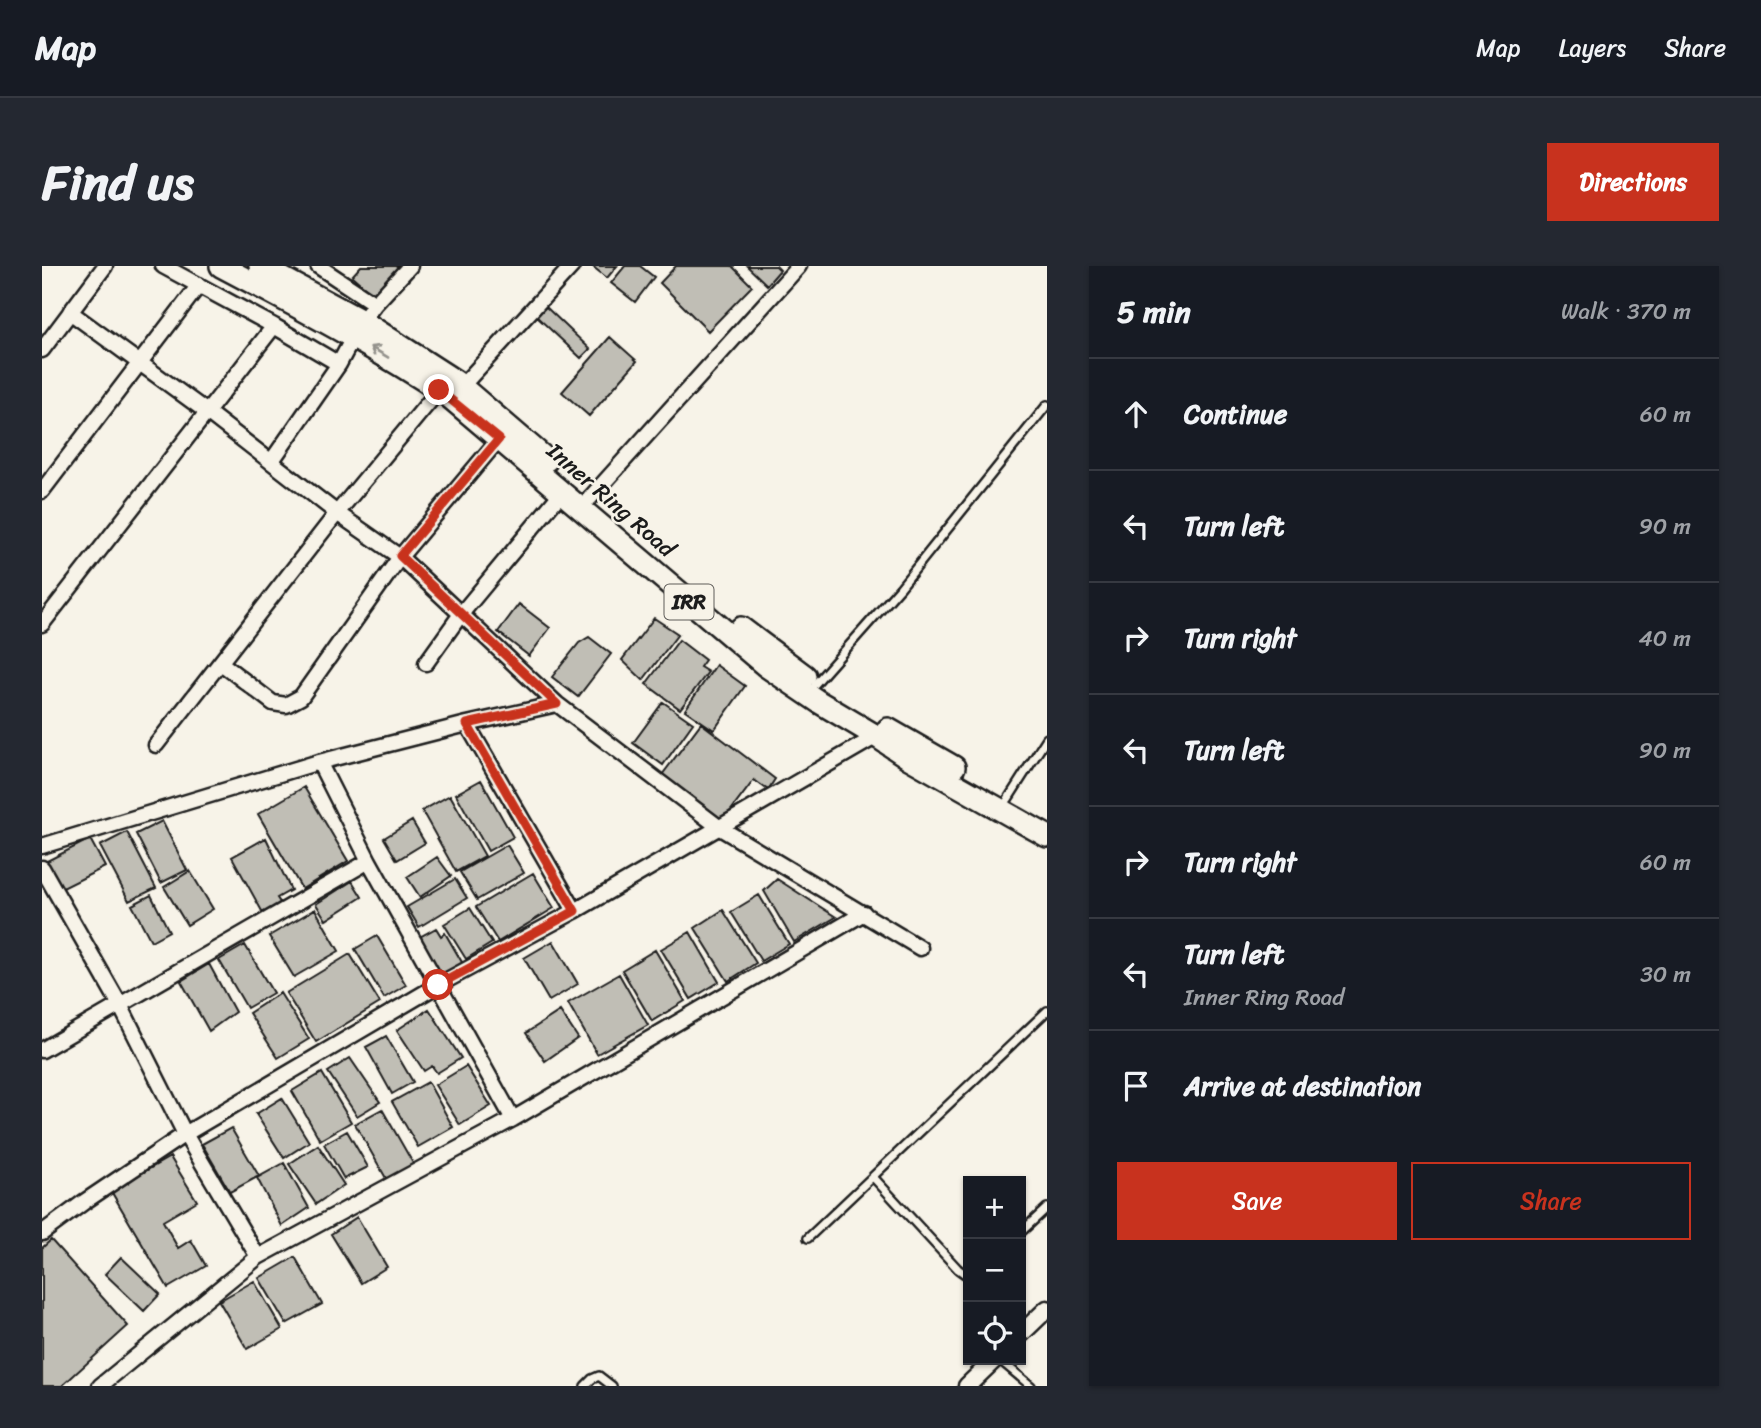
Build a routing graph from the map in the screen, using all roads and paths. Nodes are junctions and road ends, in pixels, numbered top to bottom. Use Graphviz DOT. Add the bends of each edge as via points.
graph roads {
  1 [pos="105,266"];
  2 [pos="163,266"];
  3 [pos="221,266"];
  4 [pos="260,266"];
  5 [pos="318,266"];
  6 [pos="410,266"];
  7 [pos="572,266"];
  8 [pos="799,266"];
  9 [pos="199,285"];
  10 [pos="375,304"];
  11 [pos="70,312"];
  12 [pos="274,326"];
  13 [pos="357,329"];
  14 [pos="42,350"];
  15 [pos="140,362"];
  16 [pos="339,364"];
  17 [pos="461,387"];
  18 [pos="439,390"];
  19 [pos="1047,405"];
  20 [pos="207,412"];
  21 [pos="499,439"];
  22 [pos="271,462"];
  23 [pos="42,491"];
  24 [pos="562,492"];
  25 [pos="590,498"];
  26 [pos="337,513"];
  27 [pos="400,556"];
  28 [pos="461,614"];
  29 [pos="42,624"];
  30 [pos="221,663"];
  31 [pos="426,663"];
  32 [pos="815,684"];
  33 [pos="557,704"];
  34 [pos="467,724"];
  35 [pos="883,733"];
  36 [pos="1047,738"];
  37 [pos="156,744"];
  38 [pos="319,762"];
  39 [pos="1008,799"];
  40 [pos="1047,820"];
  41 [pos="720,828"];
  42 [pos="1047,836"];
  43 [pos="42,846"];
  44 [pos="369,861"];
  45 [pos="42,868"];
  46 [pos="575,911"];
  47 [pos="864,913"];
  48 [pos="920,947"];
  49 [pos="438,985"];
  50 [pos="120,1005"];
  51 [pos="1047,1011"];
  52 [pos="42,1050"];
  53 [pos="513,1119"];
  54 [pos="185,1134"];
  55 [pos="873,1177"];
  56 [pos="1047,1208"];
  57 [pos="1026,1227"];
  58 [pos="42,1233"];
  59 [pos="808,1238"];
  60 [pos="258,1257"];
  61 [pos="963,1273"];
  62 [pos="1047,1309"];
  63 [pos="1026,1329"];
  64 [pos="989,1365"];
  65 [pos="1006,1365"];
  66 [pos="100,1386"];
  67 [pos="584,1386"];
  68 [pos="612,1386"];
  69 [pos="967,1386"];
  70 [pos="1031,1386"];
  1 -- 11 [label="street"];
  2 -- 9 [label="street"];
  3 -- 13 [label="main road, IRR"];
  4 -- 13 [label="main road, IRR"];
  5 -- 10 [label="street"];
  6 -- 10 [label="street"];
  7 -- 17 [label="street"];
  8 -- 25 [label="street"];
  9 -- 12 [label="street"];
  9 -- 15 [label="street"];
  10 -- 13 [label="street"];
  11 -- 14 [label="street"];
  11 -- 15 [label="street"];
  12 -- 16 [label="street"];
  12 -- 20 [label="street"];
  13 -- 16 [label="street"];
  13 -- 17 [label="main road, Inner Ring Road / IRR"];
  18 -- 13 [label="main road, Inner Ring Road / IRR, one-way"];
  15 -- 20 [label="street"];
  15 -- 23 [label="street"];
  16 -- 22 [label="street"];
  17 -- 25 [label="main road, Inner Ring Road / IRR"];
  18 -- 21 [label="main road, Inner Ring Road / IRR"];
  18 -- 26 [label="street"];
  19 -- 32 [label="lane" via="900,588"];
  20 -- 22 [label="street"];
  20 -- 29 [label="street"];
  21 -- 24 [label="main road, Inner Ring Road / IRR"];
  21 -- 27 [label="street"];
  22 -- 26 [label="street"];
  24 -- 28 [label="street"];
  24 -- 35 [label="main road, Inner Ring Road / IRR" via="759,660 819,702"];
  25 -- 32 [label="main road, Inner Ring Road / IRR" via="744,630"];
  26 -- 27 [label="street"];
  26 -- 30 [label="street"];
  27 -- 28 [label="street"];
  27 -- 30 [label="street" via="301,697 286,705 273,703"];
  28 -- 31 [label="street"];
  28 -- 33 [label="street"];
  30 -- 37 [label="street"];
  32 -- 35 [label="main road, Inner Ring Road / IRR"];
  33 -- 34 [label="street"];
  33 -- 41 [label="street"];
  34 -- 38 [label="street"];
  34 -- 46 [label="street"];
  35 -- 39 [label="main road, Inner Ring Road / IRR"];
  35 -- 41 [label="street"];
  35 -- 42 [label="main road, Inner Ring Road / IRR" via="909,758"];
  36 -- 39 [label="lane"];
  38 -- 43 [label="street"];
  38 -- 44 [label="street"];
  39 -- 40 [label="main road, Inner Ring Road / IRR"];
  41 -- 46 [label="street"];
  41 -- 47 [label="street"];
  44 -- 49 [label="street"];
  44 -- 50 [label="street"];
  45 -- 50 [label="street"];
  46 -- 49 [label="street"];
  47 -- 48 [label="street"];
  47 -- 53 [label="street"];
  49 -- 53 [label="street"];
  49 -- 54 [label="street"];
  50 -- 52 [label="street"];
  50 -- 54 [label="street"];
  51 -- 55 [label="lane"];
  53 -- 60 [label="street"];
  54 -- 58 [label="street"];
  54 -- 60 [label="street"];
  55 -- 59 [label="lane"];
  55 -- 61 [label="lane"];
  56 -- 57 [label="lane"];
  60 -- 66 [label="street"];
  62 -- 63 [label="street"];
  64 -- 69 [label="street"];
  65 -- 70 [label="lane"];
  67 -- 68 [label="lane" via="599,1376"];
}
